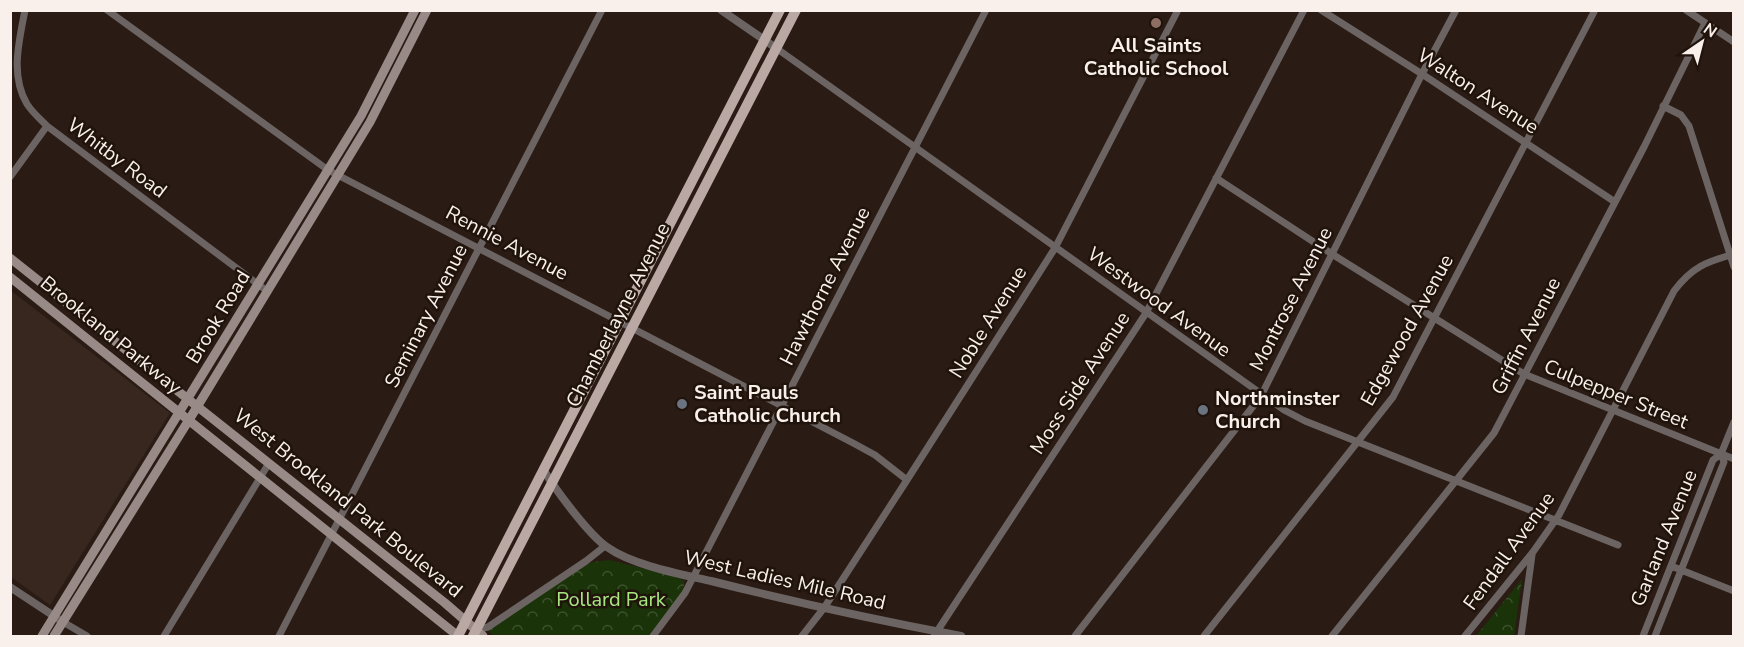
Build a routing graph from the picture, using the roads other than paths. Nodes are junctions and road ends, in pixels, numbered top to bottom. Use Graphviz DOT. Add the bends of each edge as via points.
graph roads {
  1 [pos="25,10"];
  2 [pos="107,10"];
  3 [pos="415,10"];
  4 [pos="427,10"];
  5 [pos="602,10"];
  6 [pos="721,10"];
  7 [pos="780,10"];
  8 [pos="796,10"];
  9 [pos="986,10"];
  10 [pos="1178,10"];
  11 [pos="1304,10"];
  12 [pos="1321,10"];
  13 [pos="1456,10"];
  14 [pos="1595,10"];
  15 [pos="1686,10"];
  16 [pos="1705,23"];
  17 [pos="765,40"];
  18 [pos="1734,42"];
  19 [pos="776,48"];
  20 [pos="1422,74"];
  21 [pos="1663,106"];
  22 [pos="46,126"];
  23 [pos="1527,143"];
  24 [pos="915,148"];
  25 [pos="328,170"];
  26 [pos="339,173"];
  27 [pos="10,177"];
  28 [pos="1216,178"];
  29 [pos="1615,202"];
  30 [pos="479,248"];
  31 [pos="1055,248"];
  32 [pos="1332,254"];
  33 [pos="1732,254"];
  34 [pos="10,258"];
  35 [pos="1734,267"];
  36 [pos="10,278"];
  37 [pos="259,285"];
  38 [pos="267,291"];
  39 [pos="1146,313"];
  40 [pos="1435,319"];
  41 [pos="620,321"];
  42 [pos="633,326"];
  43 [pos="1524,374"];
  44 [pos="1261,396"];
  45 [pos="188,400"];
  46 [pos="782,406"];
  47 [pos="197,407"];
  48 [pos="1613,411"];
  49 [pos="180,413"];
  50 [pos="188,421"];
  51 [pos="1734,422"];
  52 [pos="1359,442"];
  53 [pos="1721,454"];
  54 [pos="1734,459"];
  55 [pos="269,463"];
  56 [pos="543,469"];
  57 [pos="260,478"];
  58 [pos="907,480"];
  59 [pos="1456,481"];
  60 [pos="552,484"];
  61 [pos="340,519"];
  62 [pos="1556,520"];
  63 [pos="332,536"];
  64 [pos="1618,545"];
  65 [pos="604,546"];
  66 [pos="1533,552"];
  67 [pos="1671,566"];
  68 [pos="1683,570"];
  69 [pos="693,577"];
  70 [pos="10,587"];
  71 [pos="1734,591"];
  72 [pos="824,608"];
  73 [pos="54,617"];
  74 [pos="466,621"];
  75 [pos="63,622"];
  76 [pos="478,634"];
  77 [pos="935,634"];
  78 [pos="42,636"];
  79 [pos="54,636"];
  80 [pos="87,636"];
  81 [pos="164,636"];
  82 [pos="279,636"];
  83 [pos="458,636"];
  84 [pos="653,636"];
  85 [pos="802,636"];
  86 [pos="961,636"];
  87 [pos="1075,636"];
  88 [pos="1204,636"];
  89 [pos="1332,636"];
  90 [pos="1465,636"];
  91 [pos="1521,636"];
  92 [pos="1642,636"];
  93 [pos="1655,636"];
  1 -- 22 [label="street, Whitby Road" via="16,55 19,87 28,106"];
  2 -- 25 [label="street, Rennie Avenue"];
  3 -- 25 [label="main road, Brook Road" via="373,95"];
  4 -- 26 [label="main road, Brook Road" via="376,111"];
  5 -- 30 [label="street, Seminary Avenue"];
  6 -- 17 [label="street, Westwood Avenue"];
  7 -- 17 [label="main road, Chamberlayne Avenue"];
  8 -- 19 [label="main road, Chamberlayne Avenue"];
  9 -- 24 [label="street, Hawthorne Avenue"];
  10 -- 31 [label="street, Noble Avenue"];
  11 -- 28 [label="street, Moss Side Avenue"];
  12 -- 20 [label="street, Walton Avenue"];
  13 -- 20 [label="street, Montrose Avenue"];
  14 -- 23 [label="street, Edgewood Avenue"];
  15 -- 16 [label="street"];
  16 -- 18 [label="street"];
  16 -- 21 [label="street, Griffin Avenue"];
  17 -- 19 [label="street, Westwood Avenue"];
  17 -- 41 [label="main road, Chamberlayne Avenue"];
  19 -- 24 [label="street, Westwood Avenue"];
  19 -- 42 [label="main road, Chamberlayne Avenue"];
  20 -- 23 [label="street, Walton Avenue"];
  20 -- 32 [label="street, Montrose Avenue"];
  21 -- 29 [label="street, Griffin Avenue"];
  21 -- 33 [label="street" via="1681,116 1689,126"];
  22 -- 27 [label="street"];
  22 -- 37 [label="street, Whitby Road"];
  23 -- 29 [label="street, Walton Avenue"];
  23 -- 40 [label="street, Edgewood Avenue"];
  24 -- 31 [label="street, Westwood Avenue"];
  24 -- 46 [label="street, Hawthorne Avenue"];
  25 -- 26 [label="street, Rennie Avenue"];
  25 -- 37 [label="main road, Brook Road"];
  26 -- 30 [label="street, Rennie Avenue"];
  26 -- 38 [label="main road, Brook Road"];
  28 -- 32 [label="street, Culpepper Street"];
  28 -- 39 [label="street, Moss Side Avenue"];
  29 -- 43 [label="street, Griffin Avenue"];
  30 -- 41 [label="street, Rennie Avenue"];
  30 -- 61 [label="street, Seminary Avenue"];
  31 -- 39 [label="street, Westwood Avenue"];
  31 -- 58 [label="street, Noble Avenue"];
  32 -- 40 [label="street, Culpepper Street"];
  32 -- 44 [label="street, Montrose Avenue"];
  33 -- 35 [label="street"];
  33 -- 48 [label="street, Fendall Avenue" via="1703,263 1684,277"];
  34 -- 45 [label="main road, Brookland Parkway"];
  36 -- 49 [label="main road, Brookland Parkway"];
  37 -- 38 [label="street, Whitby Road"];
  37 -- 45 [label="main road, Brook Road"];
  38 -- 47 [label="main road, Brook Road"];
  39 -- 44 [label="street, Westwood Avenue"];
  39 -- 77 [label="street, Moss Side Avenue"];
  40 -- 43 [label="street, Culpepper Street"];
  40 -- 52 [label="street, Edgewood Avenue" via="1394,397"];
  41 -- 42 [label="street, Rennie Avenue"];
  41 -- 56 [label="main road, Chamberlayne Avenue"];
  42 -- 46 [label="street, Rennie Avenue"];
  42 -- 60 [label="main road, Chamberlayne Avenue"];
  43 -- 48 [label="street, Culpepper Street"];
  43 -- 59 [label="street, Griffin Avenue" via="1494,433"];
  44 -- 52 [label="street, Westwood Avenue" via="1305,421"];
  44 -- 87 [label="street, Montrose Avenue"];
  45 -- 47 [label="main road, West Brookland Park Boulevard"];
  45 -- 49 [label="main road, Brook Road"];
  46 -- 58 [label="street, Rennie Avenue" via="864,449"];
  46 -- 69 [label="street, Hawthorne Avenue"];
  47 -- 50 [label="main road, Brook Road"];
  47 -- 55 [label="main road, West Brookland Park Boulevard"];
  48 -- 53 [label="street, Culpepper Street"];
  48 -- 62 [label="street, Fendall Avenue"];
  49 -- 50 [label="main road, Brookland Parkway"];
  49 -- 73 [label="main road, Brook Road"];
  50 -- 57 [label="main road, West Brookland Park Boulevard"];
  50 -- 75 [label="main road, Brook Road"];
  51 -- 53 [label="street, Garland Avenue"];
  52 -- 59 [label="street, Westwood Avenue"];
  52 -- 88 [label="street, Edgewood Avenue"];
  53 -- 54 [label="street, Culpepper Street"];
  53 -- 67 [label="street, Garland Avenue" via="1713,460"];
  53 -- 68 [label="street, Garland Avenue" via="1724,462"];
  55 -- 57 [label="street"];
  55 -- 61 [label="main road, West Brookland Park Boulevard"];
  56 -- 60 [label="street, West Ladies Mile Road"];
  56 -- 74 [label="main road, Chamberlayne Avenue"];
  57 -- 63 [label="main road, West Brookland Park Boulevard"];
  57 -- 81 [label="street"];
  58 -- 72 [label="street, Noble Avenue"];
  59 -- 62 [label="street, Westwood Avenue"];
  59 -- 89 [label="street, Griffin Avenue"];
  60 -- 65 [label="street, West Ladies Mile Road"];
  60 -- 76 [label="main road, Chamberlayne Avenue"];
  61 -- 63 [label="street, Seminary Avenue"];
  61 -- 74 [label="main road, West Brookland Park Boulevard"];
  62 -- 64 [label="street, Westwood Avenue"];
  62 -- 66 [label="street, Fendall Avenue"];
  63 -- 82 [label="street, Seminary Avenue"];
  63 -- 83 [label="main road, West Brookland Park Boulevard"];
  65 -- 69 [label="street, West Ladies Mile Road" via="630,559"];
  65 -- 76 [label="street"];
  66 -- 90 [label="street, Fendall Avenue"];
  66 -- 91 [label="street"];
  67 -- 68 [label="street"];
  67 -- 92 [label="street, Garland Avenue"];
  68 -- 71 [label="street"];
  68 -- 93 [label="street, Garland Avenue"];
  69 -- 72 [label="street, West Ladies Mile Road"];
  69 -- 84 [label="street, Hawthorne Avenue" via="681,601"];
  70 -- 73 [label="street"];
  72 -- 77 [label="street, West Ladies Mile Road"];
  72 -- 85 [label="street, Noble Avenue"];
  73 -- 75 [label="street"];
  73 -- 78 [label="main road, Brook Road"];
  74 -- 76 [label="main road, West Brookland Park Boulevard"];
  74 -- 83 [label="main road, Chamberlayne Avenue"];
  75 -- 79 [label="main road, Brook Road"];
  75 -- 80 [label="street"];
  77 -- 86 [label="street, West Ladies Mile Road"];
}
